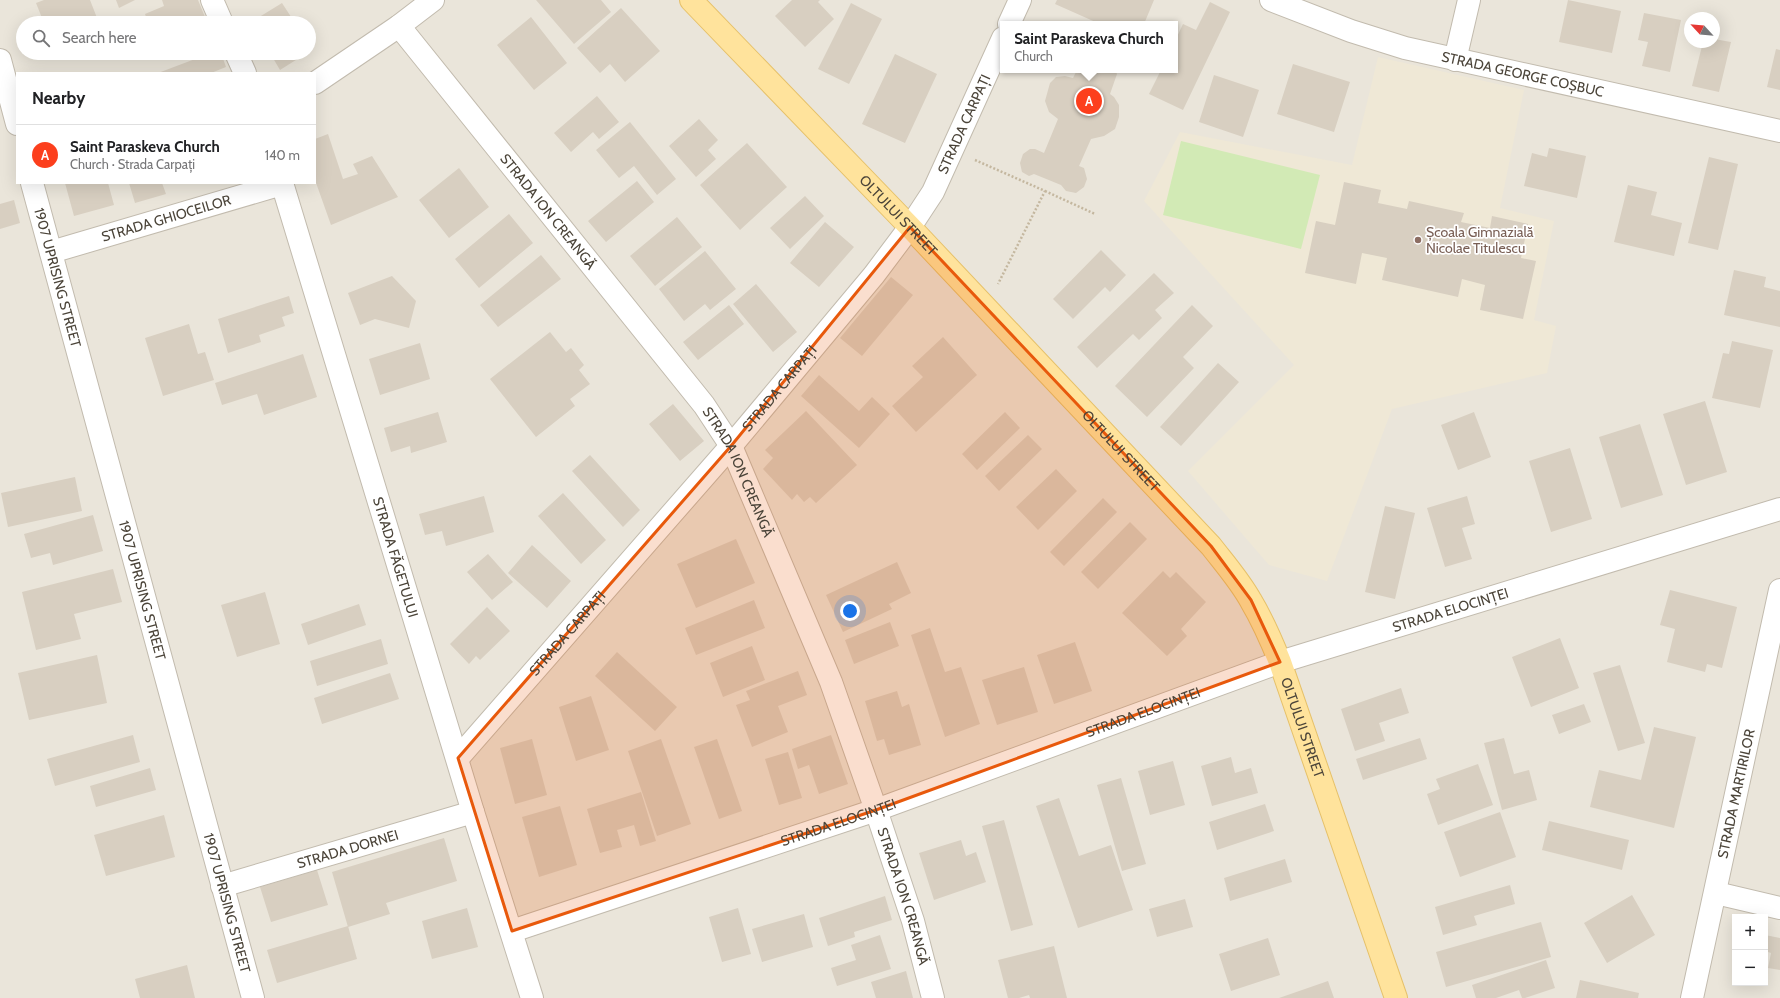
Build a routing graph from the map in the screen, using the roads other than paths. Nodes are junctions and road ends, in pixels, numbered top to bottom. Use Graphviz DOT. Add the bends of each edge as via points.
graph roads {
  1 [pos="212,0"];
  2 [pos="433,0"];
  3 [pos="691,0"];
  4 [pos="1020,0"];
  5 [pos="1271,0"];
  6 [pos="1469,0"];
  7 [pos="219,16"];
  8 [pos="1010,21"];
  9 [pos="399,26"];
  10 [pos="1000,45"];
  11 [pos="0,60"];
  12 [pos="239,60"];
  13 [pos="1455,60"];
  14 [pos="245,72"];
  15 [pos="316,82"];
  16 [pos="16,120"];
  17 [pos="1780,131"];
  18 [pos="32,184"];
  19 [pos="279,184"];
  20 [pos="282,184"];
  21 [pos="910,227"];
  22 [pos="51,252"];
  23 [pos="731,446"];
  24 [pos="1780,509"];
  25 [pos="1780,590"];
  26 [pos="1280,662"];
  27 [pos="458,758"];
  28 [pos="876,810"];
  29 [pos="474,812"];
  30 [pos="222,886"];
  31 [pos="1716,893"];
  32 [pos="1780,908"];
  33 [pos="512,931"];
  34 [pos="253,998"];
  35 [pos="532,998"];
  36 [pos="933,998"];
  37 [pos="1396,998"];
  38 [pos="1692,998"];
  1 -- 7 [label="street"];
  2 -- 9 [label="street"];
  3 -- 21 [label="main road, OLTULUI STREET"];
  4 -- 8 [label="street"];
  5 -- 13 [label="street, STRADA GEORGE COȘBUC" via="1351,31"];
  6 -- 13 [label="street"];
  9 -- 15 [label="street"];
  9 -- 23 [label="street, STRADA ION CREANGĂ" via="704,406"];
  10 -- 21 [label="street, STRADA CARPAȚI" via="933,192"];
  11 -- 16 [label="street"];
  12 -- 14 [label="street"];
  13 -- 17 [label="street, STRADA GEORGE COȘBUC"];
  18 -- 22 [label="street, 1907 UPRISING STREET"];
  19 -- 22 [label="street, STRADA GHIOCEILOR"];
  20 -- 27 [label="street, STRADA FĂGETULUI"];
  21 -- 23 [label="street, STRADA CARPAȚI" via="874,275"];
  21 -- 26 [label="main road, OLTULUI STREET" via="1211,546 1251,600"];
  22 -- 30 [label="street, 1907 UPRISING STREET"];
  23 -- 27 [label="street, STRADA CARPAȚI"];
  23 -- 28 [label="street, STRADA ION CREANGĂ" via="831,682"];
  24 -- 26 [label="street, STRADA ELOCINȚEI"];
  25 -- 31 [label="street, STRADA MARTIRILOR"];
  26 -- 28 [label="street, STRADA ELOCINȚEI"];
  26 -- 37 [label="main road, OLTULUI STREET"];
  27 -- 29 [label="street, STRADA FĂGETULUI"];
  28 -- 33 [label="street, STRADA ELOCINȚEI"];
  28 -- 36 [label="street, STRADA ION CREANGĂ" via="913,921"];
  29 -- 30 [label="street, STRADA DORNEI"];
  29 -- 33 [label="street, STRADA FĂGETULUI"];
  30 -- 34 [label="street, 1907 UPRISING STREET"];
  31 -- 32 [label="street"];
  31 -- 38 [label="street, STRADA MARTIRILOR"];
  33 -- 35 [label="street, STRADA FĂGETULUI"];
}
